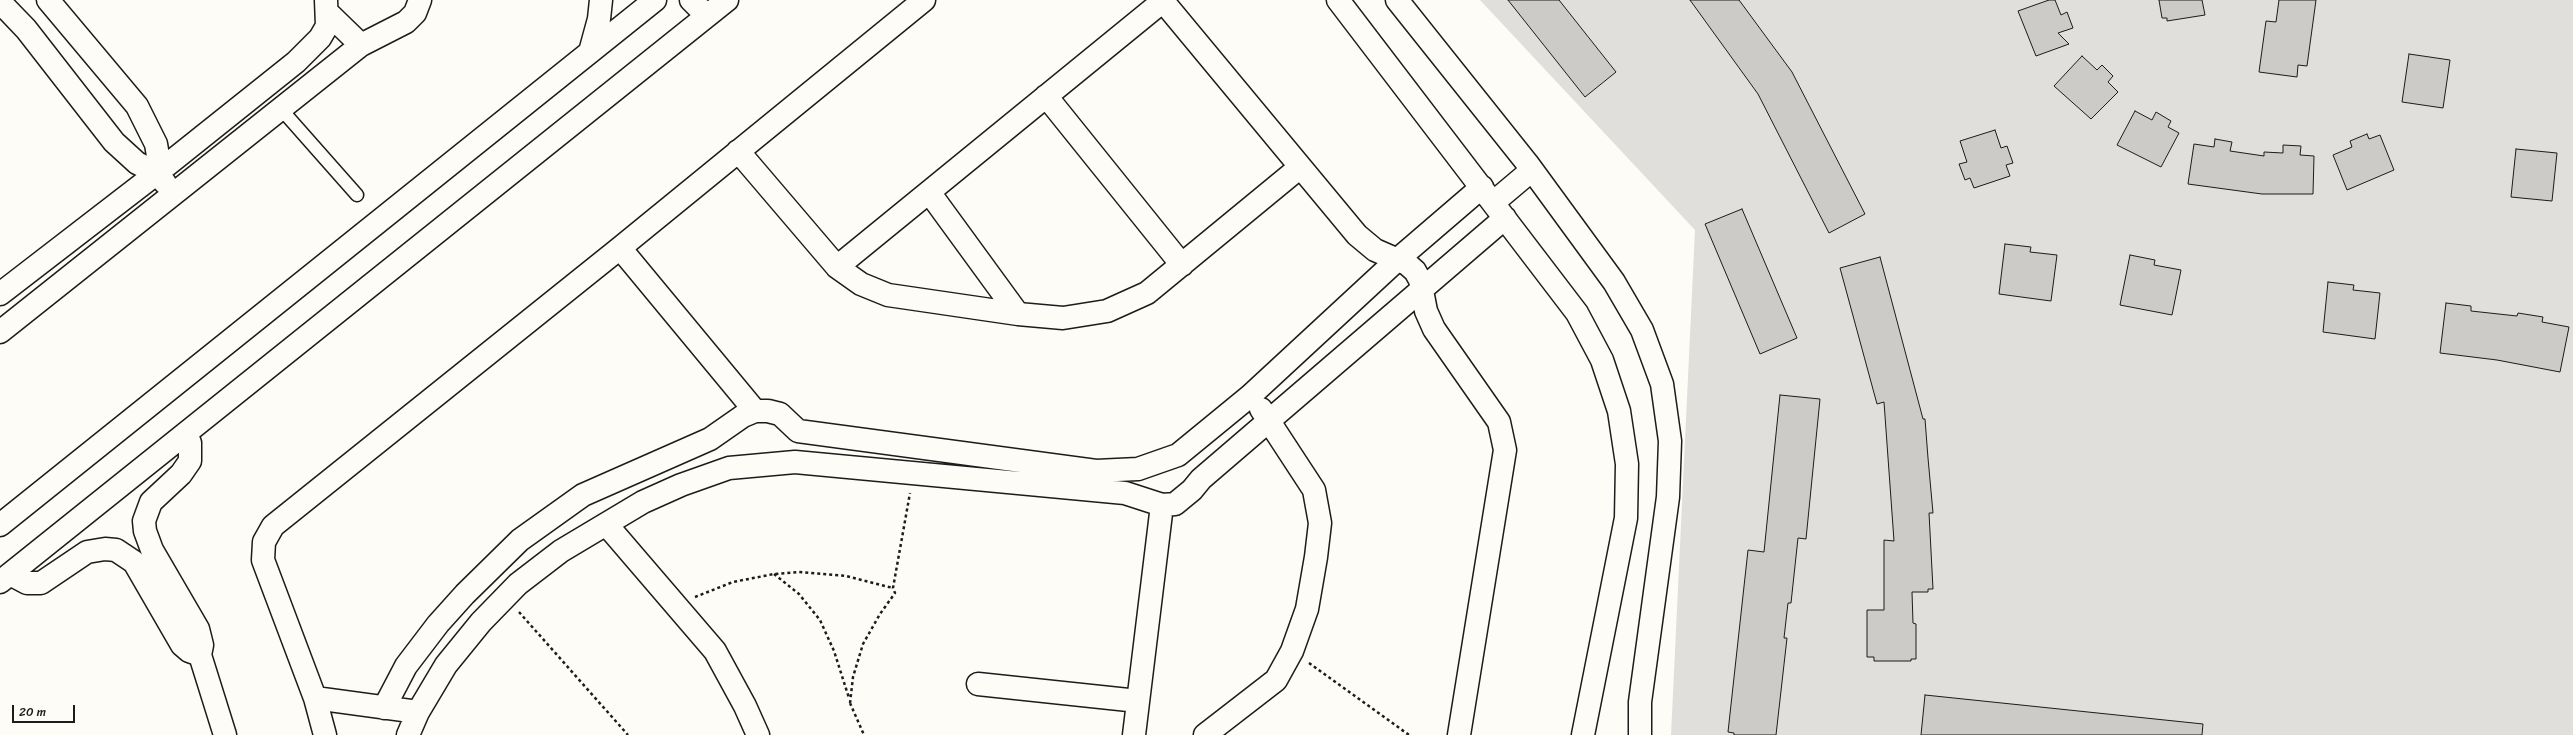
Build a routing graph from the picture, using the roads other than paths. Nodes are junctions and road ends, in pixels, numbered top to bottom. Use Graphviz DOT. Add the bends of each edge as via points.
graph roads {
  1 [pos="48,0"];
  2 [pos="420,0"];
  3 [pos="601,0"];
  4 [pos="655,0"];
  5 [pos="691,0"];
  6 [pos="727,0"];
  7 [pos="924,0"];
  8 [pos="1163,0"];
  9 [pos="1338,0"];
  10 [pos="1397,0"];
  11 [pos="0,2"];
  12 [pos="327,7"];
  13 [pos="707,16"];
  14 [pos="361,45"];
  15 [pos="590,52"];
  16 [pos="1046,96"];
  17 [pos="281,109"];
  18 [pos="738,151"];
  19 [pos="1299,168"];
  20 [pos="1532,170"];
  21 [pos="157,173"];
  22 [pos="929,192"];
  23 [pos="174,194"];
  24 [pos="357,196"];
  25 [pos="1494,202"];
  26 [pos="620,248"];
  27 [pos="1397,260"];
  28 [pos="1182,265"];
  29 [pos="837,268"];
  30 [pos="19,279"];
  31 [pos="1423,290"];
  32 [pos="0,294"];
  33 [pos="37,302"];
  34 [pos="1018,314"];
  35 [pos="0,332"];
  36 [pos="1250,396"];
  37 [pos="756,411"];
  38 [pos="1270,419"];
  39 [pos="798,431"];
  40 [pos="186,433"];
  41 [pos="1178,455"];
  42 [pos="795,462"];
  43 [pos="1201,479"];
  44 [pos="1162,505"];
  45 [pos="606,524"];
  46 [pos="0,525"];
  47 [pos="5,578"];
  48 [pos="200,655"];
  49 [pos="978,684"];
  50 [pos="315,698"];
  51 [pos="1138,701"];
  52 [pos="384,708"];
  53 [pos="418,712"];
  54 [pos="225,735"];
  55 [pos="325,735"];
  56 [pos="408,735"];
  57 [pos="758,735"];
  58 [pos="1134,735"];
  59 [pos="1205,735"];
  60 [pos="1459,735"];
  61 [pos="1583,735"];
  62 [pos="1640,735"];
  1 -- 21 [label="street" via="137,106 153,134 158,156"];
  2 -- 14 [label="street" via="406,22"];
  3 -- 15 [label="street"];
  4 -- 15 [label="street"];
  5 -- 13 [label="street"];
  6 -- 13 [label="street"];
  7 -- 18 [label="street"];
  8 -- 16 [label="street"];
  8 -- 19 [label="street"];
  9 -- 25 [label="street"];
  10 -- 20 [label="street"];
  11 -- 21 [label="street" via="26,30 114,142 137,163"];
  12 -- 14 [label="street"];
  12 -- 21 [label="street" via="327,26 320,38 296,62"];
  13 -- 40 [label="street"];
  14 -- 17 [label="street"];
  15 -- 46 [label="street"];
  16 -- 22 [label="street"];
  16 -- 28 [label="street"];
  17 -- 23 [label="street"];
  17 -- 24 [label="lane"];
  18 -- 26 [label="street"];
  18 -- 29 [label="street"];
  19 -- 27 [label="street" via="1357,235 1376,250"];
  19 -- 28 [label="street"];
  20 -- 25 [label="street"];
  20 -- 62 [label="street" via="1614,282 1642,330 1662,384 1670,441 1668,497 1640,702"];
  21 -- 23 [label="street"];
  21 -- 30 [label="street"];
  22 -- 29 [label="street"];
  22 -- 34 [label="street"];
  23 -- 33 [label="street"];
  25 -- 27 [label="street"];
  25 -- 31 [label="street"];
  25 -- 61 [label="street" via="1577,313 1602,360 1619,411 1627,464 1626,518"];
  26 -- 37 [label="street"];
  26 -- 50 [label="street" via="273,526 264,542 263,560"];
  27 -- 31 [label="street" via="1415,271"];
  27 -- 36 [label="street"];
  28 -- 34 [label="street" via="1147,293 1107,311 1063,318"];
  29 -- 34 [label="street" via="861,284 888,295"];
  30 -- 32 [label="street"];
  30 -- 33 [label="street"];
  31 -- 38 [label="street"];
  31 -- 60 [label="street" via="1429,320 1499,422 1505,450"];
  33 -- 35 [label="street"];
  36 -- 38 [label="street"];
  36 -- 41 [label="street"];
  37 -- 39 [label="street" via="768,410 780,414"];
  37 -- 52 [label="street" via="743,416 710,439 583,495 520,540 438,624 406,666"];
  38 -- 43 [label="street"];
  38 -- 59 [label="street" via="1314,490 1320,523 1306,609 1292,651 1276,680"];
  39 -- 41 [label="street" via="1096,471 1138,469"];
  39 -- 42 [label="street"];
  40 -- 47 [label="street"];
  40 -- 48 [label="street" via="190,443 190,461 181,474 151,502 144,521 152,550 198,629 202,645"];
  41 -- 43 [label="street"];
  42 -- 44 [label="street" via="1125,494"];
  42 -- 45 [label="street" via="729,468 649,499"];
  43 -- 44 [label="street" via="1175,504"];
  44 -- 51 [label="street"];
  45 -- 53 [label="street" via="561,551 518,584 481,622 446,665"];
  45 -- 57 [label="street" via="715,651"];
  47 -- 48 [label="street" via="41,583 87,552 116,550 134,562 182,645"];
  48 -- 54 [label="street"];
  49 -- 51 [label="street"];
  50 -- 52 [label="street"];
  50 -- 55 [label="street"];
  51 -- 58 [label="street"];
  52 -- 53 [label="street"];
  53 -- 56 [label="street"];
}
